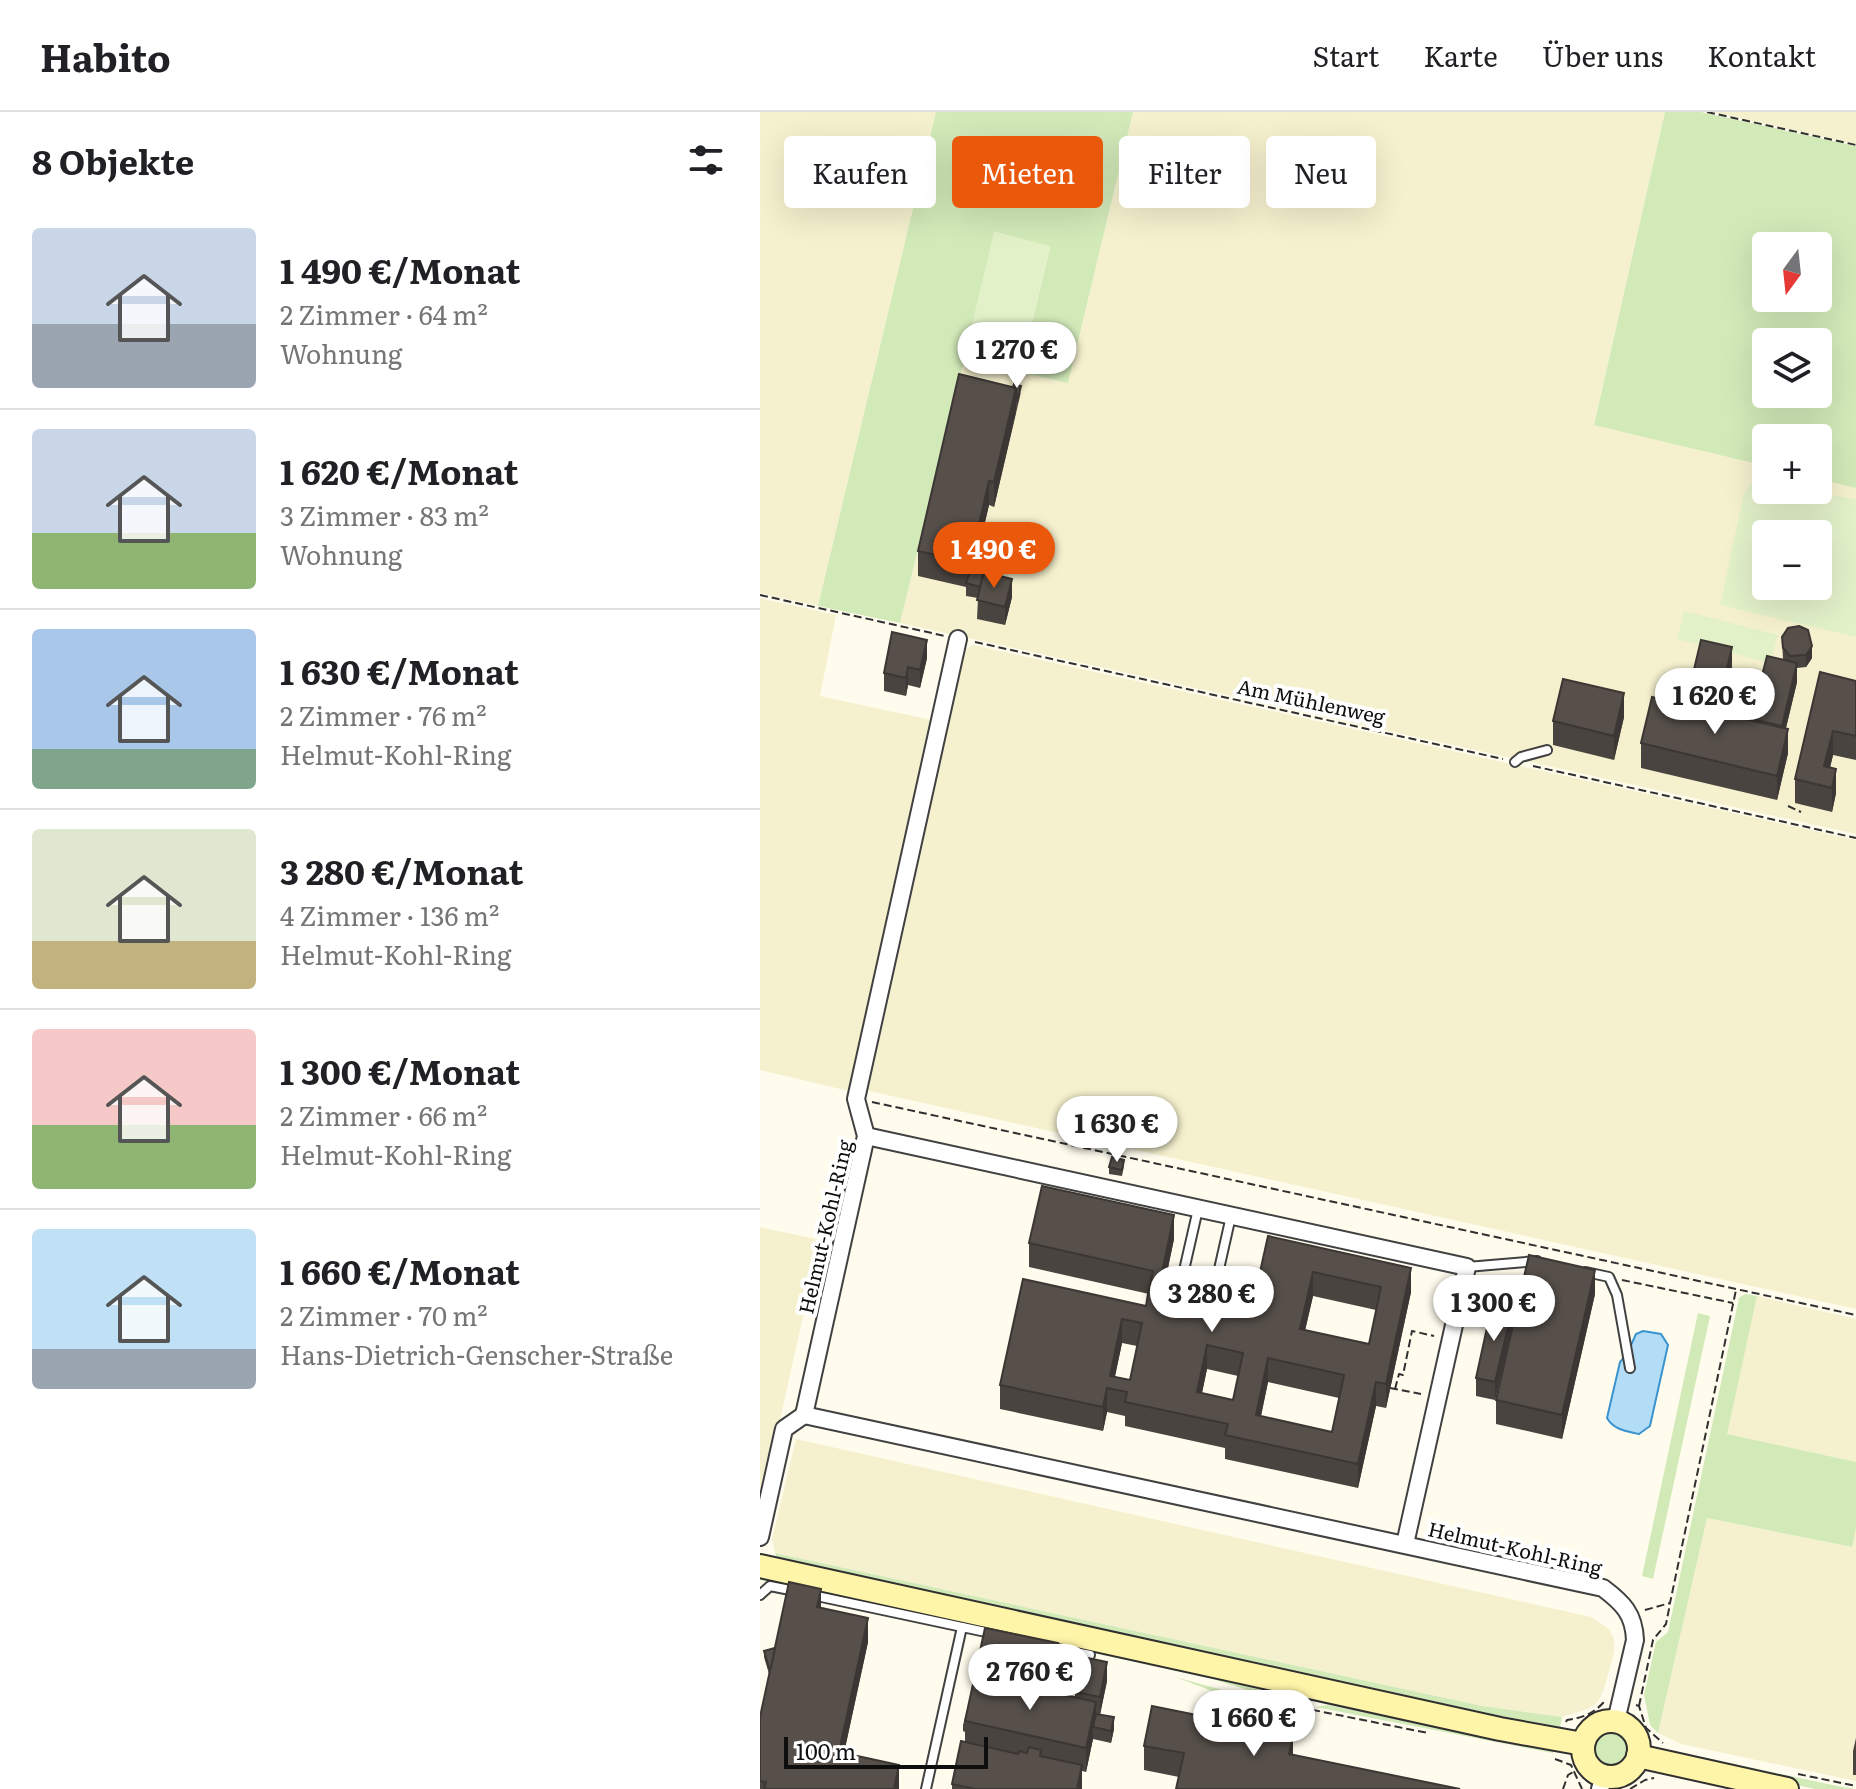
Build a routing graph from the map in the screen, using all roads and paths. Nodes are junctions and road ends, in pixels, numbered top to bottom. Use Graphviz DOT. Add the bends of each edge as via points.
graph roads {
  1 [pos="1707,112"];
  2 [pos="1856,145"];
  3 [pos="760,595"];
  4 [pos="958,639"];
  5 [pos="1547,750"];
  6 [pos="1515,762"];
  7 [pos="1788,806"];
  8 [pos="1801,812"];
  9 [pos="1856,838"];
  10 [pos="856,1099"];
  11 [pos="866,1136"];
  12 [pos="1198,1208"];
  13 [pos="1231,1216"];
  14 [pos="1547,1263"];
  15 [pos="1467,1267"];
  16 [pos="1578,1270"];
  17 [pos="1609,1277"];
  18 [pos="1736,1289"];
  19 [pos="1733,1303"];
  20 [pos="1856,1315"];
  21 [pos="1451,1340"];
  22 [pos="1630,1368"];
  23 [pos="1390,1388"];
  24 [pos="1395,1389"];
  25 [pos="1438,1398"];
  26 [pos="804,1415"];
  27 [pos="760,1537"];
  28 [pos="1405,1544"];
  29 [pos="760,1566"];
  30 [pos="760,1595"];
  31 [pos="1670,1603"];
  32 [pos="1630,1614"];
  33 [pos="962,1627"];
  34 [pos="1005,1636"];
  35 [pos="1047,1646"];
  36 [pos="1090,1655"];
  37 [pos="1639,1706"];
  38 [pos="1616,1721"];
  39 [pos="1583,1744"];
  40 [pos="1638,1756"];
  41 [pos="1575,1771"];
  42 [pos="1655,1778"];
  43 [pos="1602,1782"];
  44 [pos="926,1789"];
  45 [pos="1563,1789"];
  46 [pos="1630,1789"];
  47 [pos="1787,1789"];
  1 -- 2 [label="path"];
  3 -- 4 [label="path, Am Mühlenweg"];
  4 -- 6 [label="path, Am Mühlenweg"];
  4 -- 10 [label="street"];
  5 -- 6 [label="lane"];
  6 -- 9 [label="path, Am Mühlenweg"];
  7 -- 8 [label="path"];
  10 -- 11 [label="street"];
  10 -- 18 [label="path"];
  11 -- 12 [label="street, Helmut-Kohl-Ring"];
  11 -- 26 [label="street, Helmut-Kohl-Ring"];
  12 -- 13 [label="street, Helmut-Kohl-Ring"];
  12 -- 13 [label="lane" via="1177,1301 1210,1309"];
  13 -- 15 [label="street, Helmut-Kohl-Ring"];
  14 -- 15 [label="lane"];
  15 -- 21 [label="street, Helmut-Kohl-Ring"];
  16 -- 17 [label="lane"];
  17 -- 19 [label="path"];
  17 -- 22 [label="lane"];
  18 -- 19 [label="path"];
  18 -- 20 [label="path"];
  19 -- 31 [label="path"];
  21 -- 24 [label="path" via="1412,1331"];
  21 -- 25 [label="street, Helmut-Kohl-Ring"];
  23 -- 24 [label="path"];
  24 -- 25 [label="path"];
  25 -- 28 [label="street, Helmut-Kohl-Ring"];
  26 -- 27 [label="street" via="784,1429"];
  26 -- 28 [label="street, Helmut-Kohl-Ring"];
  28 -- 32 [label="street, Helmut-Kohl-Ring" via="1603,1588"];
  29 -- 39 [label="street"];
  30 -- 33 [label="lane" via="770,1586"];
  31 -- 32 [label="path"];
  31 -- 37 [label="path" via="1666,1624 1653,1640"];
  32 -- 38 [label="street" via="1635,1640"];
  33 -- 34 [label="lane"];
  33 -- 44 [label="lane"];
  35 -- 36 [label="lane"];
  38 -- 39 [label="street" via="1598,1723"];
  38 -- 40 [label="street" via="1632,1730"];
  39 -- 43 [label="street" via="1585,1760"];
  40 -- 43 [label="street" via="1629,1770"];
  40 -- 47 [label="street"];
  41 -- 45 [label="path"];
  42 -- 46 [label="path"];
}
